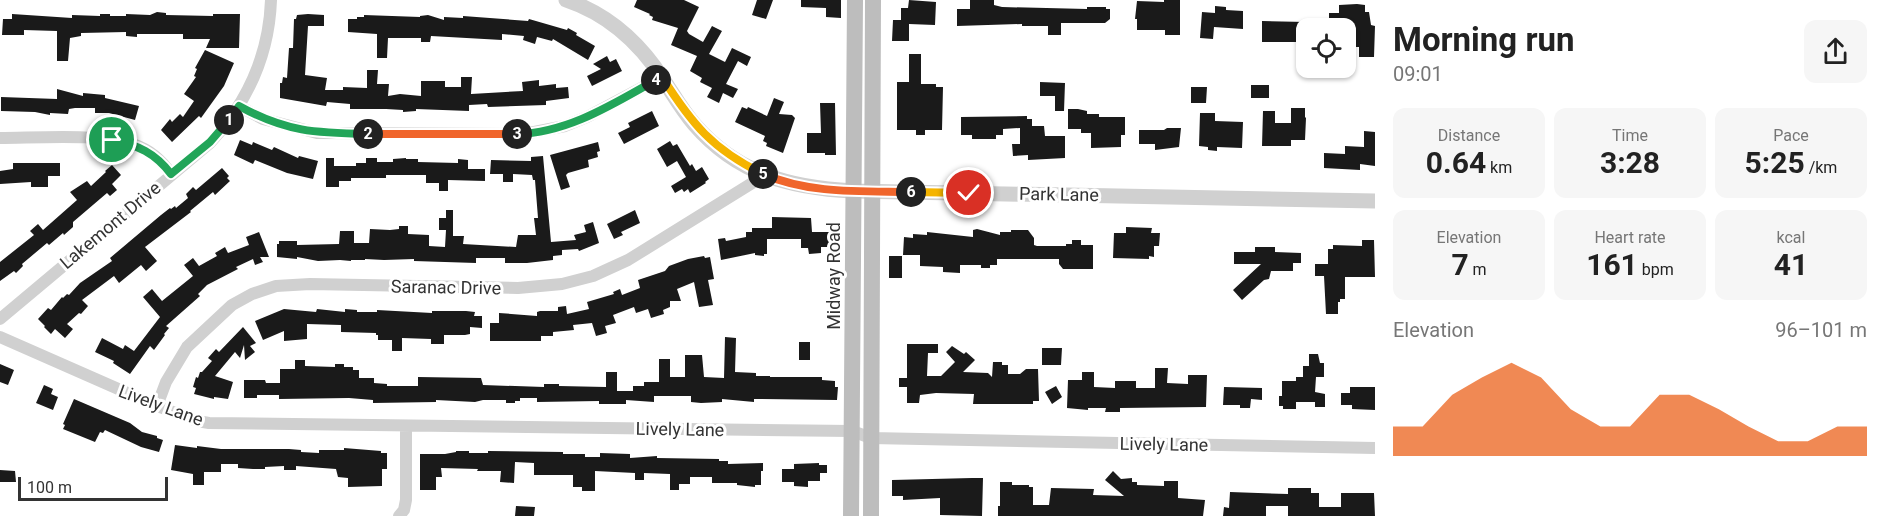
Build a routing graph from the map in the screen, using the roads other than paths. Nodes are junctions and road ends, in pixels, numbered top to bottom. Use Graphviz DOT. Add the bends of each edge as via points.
graph roads {
  1 [pos="271,0"];
  2 [pos="566,0"];
  3 [pos="855,0"];
  4 [pos="873,0"];
  5 [pos="662,77"];
  6 [pos="239,106"];
  7 [pos="0,138"];
  8 [pos="171,174"];
  9 [pos="765,175"];
  10 [pos="853,191"];
  11 [pos="873,191"];
  12 [pos="1375,201"];
  13 [pos="0,319"];
  14 [pos="0,337"];
  15 [pos="157,406"];
  16 [pos="406,426"];
  17 [pos="852,431"];
  18 [pos="871,438"];
  19 [pos="1375,448"];
  20 [pos="399,516"];
  21 [pos="851,516"];
  22 [pos="871,516"];
  1 -- 6 [label="street, Lakemont Drive" via="260,66"];
  2 -- 5 [label="street, Park Lane" via="596,13 625,33"];
  3 -- 10 [label="main road, Midway Road"];
  4 -- 11 [label="main road"];
  5 -- 6 [label="street" via="587,117 524,134 317,133 263,119"];
  5 -- 9 [label="street, Park Lane" via="695,126 740,163"];
  6 -- 8 [label="street, Lakemont Drive" via="210,142"];
  7 -- 8 [label="street" via="112,140 134,144 160,160"];
  8 -- 13 [label="street, Lakemont Drive"];
  9 -- 10 [label="street, Park Lane" via="809,188"];
  9 -- 15 [label="street, Saranac Drive" via="628,260 593,276 562,284 519,288 310,284 276,286 252,294 232,305 187,347"];
  10 -- 11 [label="street, Park Lane"];
  10 -- 17 [label="main road, Midway Road"];
  11 -- 12 [label="street, Park Lane"];
  11 -- 18 [label="main road"];
  14 -- 15 [label="street, Lively Lane"];
  15 -- 16 [label="street, Lively Lane" via="209,423"];
  16 -- 17 [label="street, Lively Lane"];
  16 -- 20 [label="street" via="406,500"];
  17 -- 18 [label="street, Lively Lane"];
  17 -- 21 [label="main road, Midway Road"];
  18 -- 19 [label="street, Lively Lane"];
  18 -- 22 [label="main road"];
}
